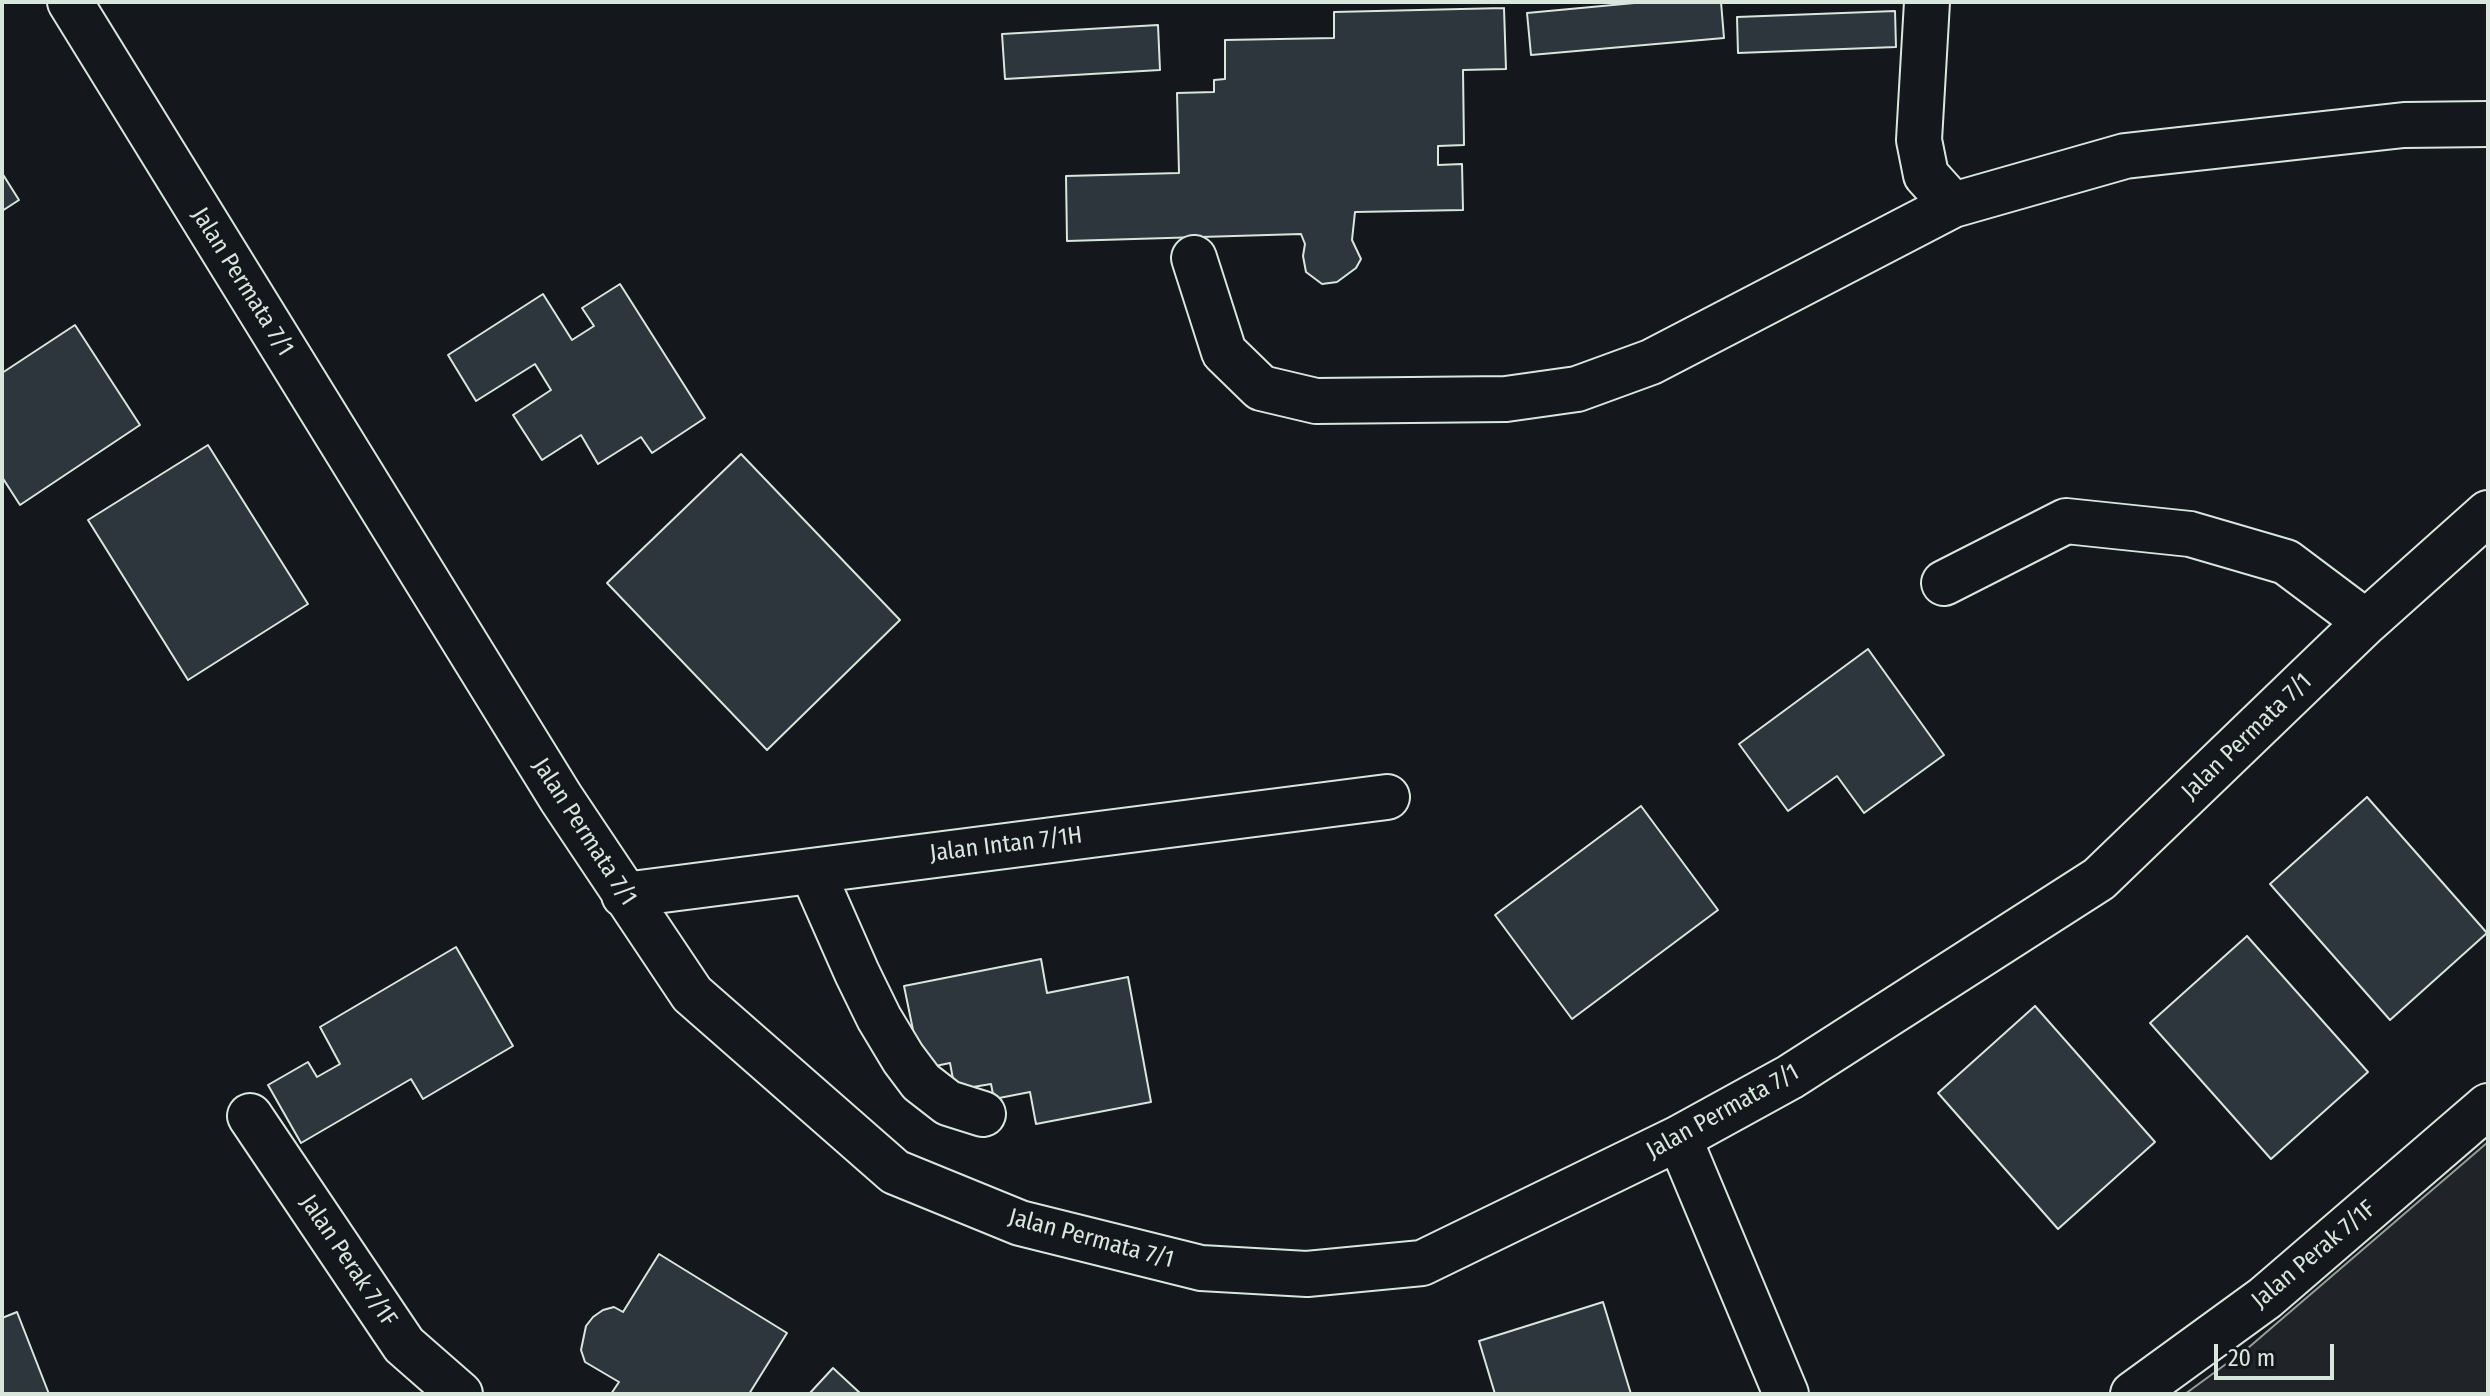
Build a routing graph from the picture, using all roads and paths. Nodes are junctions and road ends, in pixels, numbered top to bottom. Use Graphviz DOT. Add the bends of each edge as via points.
graph roads {
  1 [pos="70,2"];
  2 [pos="1927,2"];
  3 [pos="2488,124"];
  4 [pos="1953,205"];
  5 [pos="1194,258"];
  6 [pos="2488,513"];
  7 [pos="1944,583"];
  8 [pos="2366,622"];
  9 [pos="1387,797"];
  10 [pos="812,871"];
  11 [pos="624,895"];
  12 [pos="2488,1106"];
  13 [pos="983,1114"];
  14 [pos="250,1116"];
  15 [pos="1679,1138"];
  16 [pos="460,1394"];
  17 [pos="1786,1394"];
  18 [pos="2133,1394"];
  1 -- 11 [label="street, Jalan Permata 7/1"];
  2 -- 4 [label="street" via="1919,140 1926,175"];
  3 -- 4 [label="street" via="2404,125 2125,156"];
  4 -- 5 [label="street" via="1651,362 1577,389 1506,399 1316,401 1261,388 1224,352"];
  6 -- 8 [label="street, Jalan Permata 7/1"];
  7 -- 8 [label="street" via="2066,521 2190,534 2286,562"];
  8 -- 15 [label="street, Jalan Permata 7/1" via="2099,879 1790,1077"];
  9 -- 10 [label="street, Jalan Intan 7/1H"];
  10 -- 11 [label="street, Jalan Intan 7/1H"];
  10 -- 13 [label="street" via="857,973 903,1058 921,1082 948,1103"];
  11 -- 15 [label="street, Jalan Permata 7/1" via="692,994 895,1172 1020,1223 1201,1268 1307,1274 1422,1263"];
  12 -- 18 [label="street, Jalan Perak 7/1F" via="2265,1298"];
  14 -- 16 [label="street, Jalan Perak 7/1F" via="404,1345"];
  15 -- 17 [label="street"];
}
